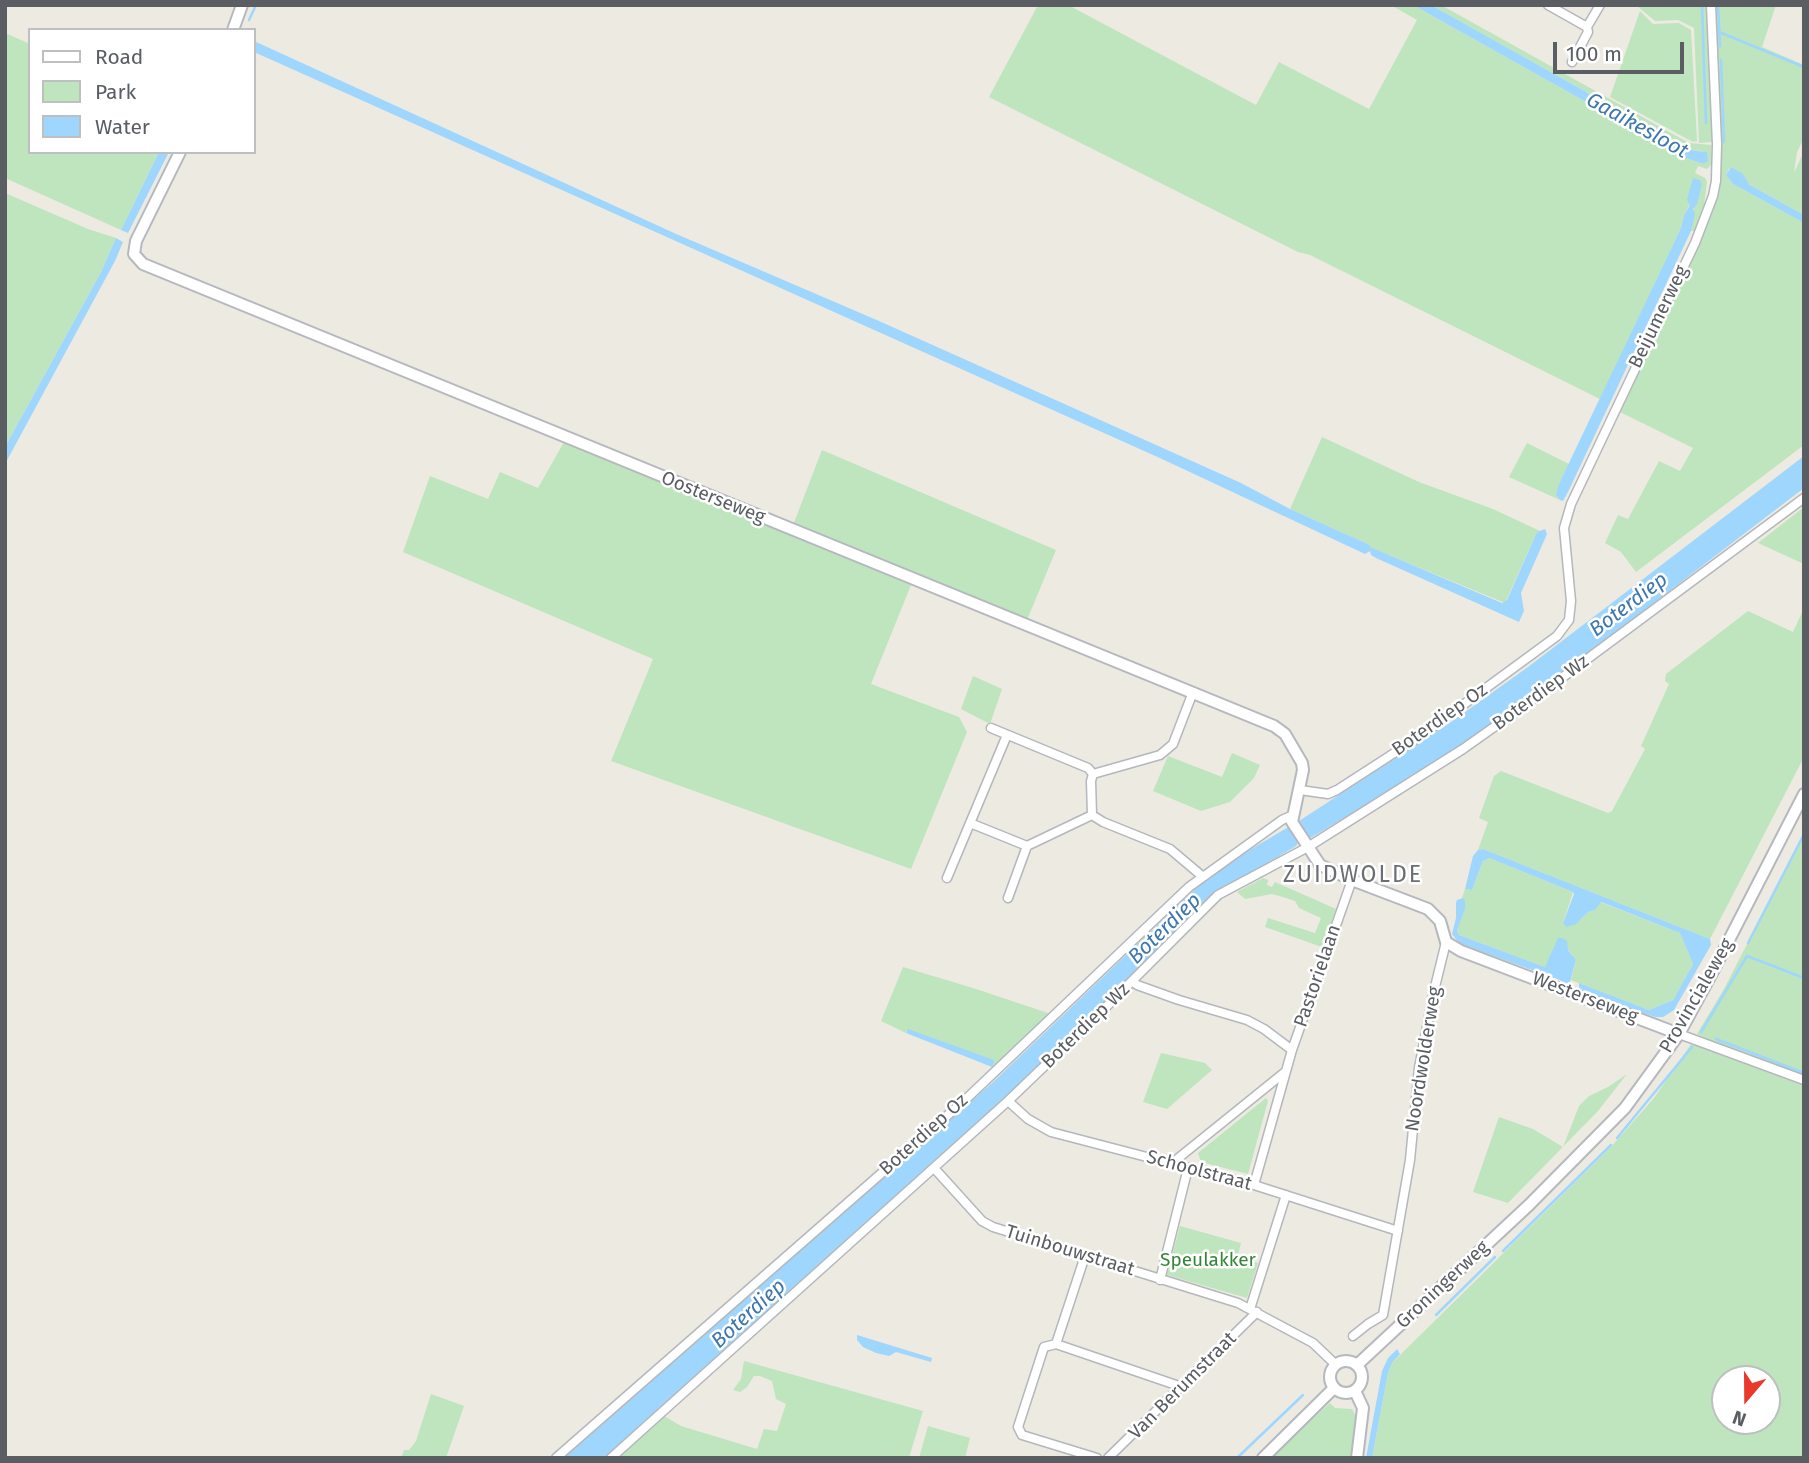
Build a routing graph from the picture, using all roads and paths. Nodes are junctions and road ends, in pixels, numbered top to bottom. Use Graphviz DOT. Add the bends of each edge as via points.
graph roads {
  1 [pos="242,5"];
  2 [pos="1549,5"];
  3 [pos="1600,5"];
  4 [pos="1711,5"];
  5 [pos="1587,27"];
  6 [pos="234,28"];
  7 [pos="1572,62"];
  8 [pos="179,154"];
  9 [pos="1804,498"];
  10 [pos="1569,620"];
  11 [pos="1193,692"];
  12 [pos="991,728"];
  13 [pos="1007,735"];
  14 [pos="1093,774"];
  15 [pos="1300,790"];
  16 [pos="1804,794"];
  17 [pos="1092,815"];
  18 [pos="1293,819"];
  19 [pos="970,823"];
  20 [pos="1307,845"];
  21 [pos="1027,846"];
  22 [pos="1202,876"];
  23 [pos="947,878"];
  24 [pos="1352,880"];
  25 [pos="1007,898"];
  26 [pos="1446,942"];
  27 [pos="1132,981"];
  28 [pos="1679,1034"];
  29 [pos="1292,1050"];
  30 [pos="1285,1072"];
  31 [pos="1804,1080"];
  32 [pos="1008,1101"];
  33 [pos="1171,1164"];
  34 [pos="934,1168"];
  35 [pos="1188,1168"];
  36 [pos="1254,1185"];
  37 [pos="1286,1195"];
  38 [pos="1529,1205"];
  39 [pos="1398,1231"];
  40 [pos="1085,1256"];
  41 [pos="1160,1280"];
  42 [pos="1254,1311"];
  43 [pos="1353,1336"];
  44 [pos="1056,1344"];
  45 [pos="1335,1364"];
  46 [pos="1357,1365"];
  47 [pos="1182,1387"];
  48 [pos="1334,1388"];
  49 [pos="1354,1391"];
  50 [pos="556,1458"];
  51 [pos="611,1458"];
  52 [pos="1097,1458"];
  53 [pos="1108,1458"];
  54 [pos="1263,1458"];
  55 [pos="1357,1458"];
  1 -- 6 [label="street"];
  2 -- 5 [label="street"];
  3 -- 5 [label="street"];
  4 -- 10 [label="street, Beijumerweg" via="1717,151 1713,196 1571,504 1564,528"];
  5 -- 7 [label="street"];
  8 -- 11 [label="street, Oosterseweg" via="134,248 137,259 150,269"];
  9 -- 20 [label="street, Boterdiep Wz" via="1528,704"];
  10 -- 15 [label="street, Boterdiep Oz" via="1557,636 1422,735 1337,790 1328,794"];
  11 -- 14 [label="street" via="1167,750"];
  11 -- 15 [label="street, Oosterseweg" via="1285,734 1302,763"];
  12 -- 13 [label="street"];
  13 -- 14 [label="street"];
  13 -- 19 [label="street"];
  14 -- 17 [label="street"];
  15 -- 18 [label="street, Oosterseweg"];
  16 -- 28 [label="street, Provincialeweg"];
  17 -- 21 [label="street"];
  17 -- 22 [label="street" via="1170,849"];
  18 -- 20 [label="street"];
  18 -- 22 [label="street, Boterdiep Oz" via="1282,820"];
  19 -- 21 [label="street"];
  19 -- 23 [label="street"];
  20 -- 24 [label="street" via="1321,865"];
  20 -- 27 [label="street, Boterdiep Wz" via="1218,895"];
  21 -- 25 [label="street"];
  22 -- 50 [label="street, Boterdiep Oz" via="964,1101"];
  24 -- 26 [label="street" via="1428,909 1440,921"];
  24 -- 29 [label="street, Pastorielaan"];
  26 -- 28 [label="street, Westerseweg"];
  26 -- 39 [label="street, Noordwolderweg" via="1419,1069"];
  27 -- 29 [label="street" via="1247,1020"];
  27 -- 32 [label="street, Boterdiep Wz"];
  28 -- 31 [label="street, Westerseweg"];
  28 -- 38 [label="street, Provincialeweg" via="1625,1108"];
  29 -- 30 [label="street, Pastorielaan"];
  30 -- 33 [label="street"];
  30 -- 36 [label="street, Pastorielaan"];
  32 -- 33 [label="street, Schoolstraat" via="1051,1132"];
  32 -- 34 [label="street, Boterdiep Wz"];
  33 -- 35 [label="street, Schoolstraat"];
  34 -- 40 [label="street, Tuinbouwstraat" via="982,1221"];
  34 -- 51 [label="street, Boterdiep Wz"];
  35 -- 36 [label="street, Schoolstraat"];
  35 -- 41 [label="street"];
  36 -- 37 [label="street, Schoolstraat"];
  37 -- 39 [label="street, Schoolstraat"];
  37 -- 42 [label="street"];
  38 -- 46 [label="street, Groningerweg"];
  39 -- 43 [label="street, Noordwolderweg" via="1383,1315"];
  40 -- 41 [label="street, Tuinbouwstraat"];
  40 -- 44 [label="street"];
  41 -- 42 [label="street, Tuinbouwstraat"];
  42 -- 45 [label="street, Tuinbouwstraat" via="1313,1343"];
  42 -- 47 [label="street, Van Berumstraat"];
  44 -- 47 [label="street"];
  44 -- 52 [label="street" via="1044,1347 1018,1432"];
  45 -- 46 [label="street" via="1349,1360"];
  45 -- 48 [label="street" via="1329,1376"];
  46 -- 49 [label="street" via="1362,1381"];
  47 -- 53 [label="street, Van Berumstraat"];
  48 -- 49 [label="street"];
  48 -- 54 [label="street"];
  49 -- 55 [label="street" via="1363,1408"];
}
